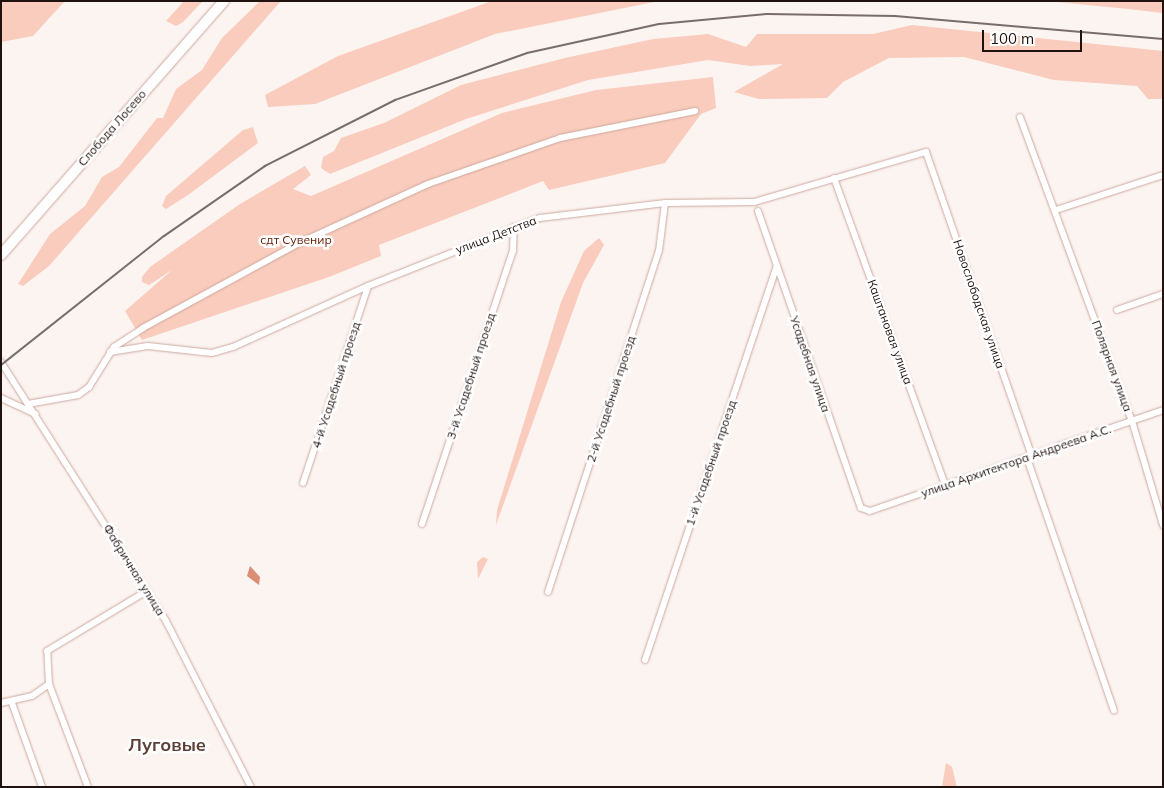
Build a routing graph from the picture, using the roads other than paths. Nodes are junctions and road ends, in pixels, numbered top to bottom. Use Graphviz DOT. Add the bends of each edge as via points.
graph roads {
  1 [pos="224,1"];
  2 [pos="695,111"];
  3 [pos="1020,117"];
  4 [pos="926,152"];
  5 [pos="1163,175"];
  6 [pos="834,178"];
  7 [pos="664,203"];
  8 [pos="1056,210"];
  9 [pos="758,211"];
  10 [pos="514,228"];
  11 [pos="1,255"];
  12 [pos="777,266"];
  13 [pos="368,286"];
  14 [pos="1163,294"];
  15 [pos="1117,310"];
  16 [pos="110,352"];
  17 [pos="1,362"];
  18 [pos="1,398"];
  19 [pos="28,404"];
  20 [pos="1163,410"];
  21 [pos="35,414"];
  22 [pos="1132,421"];
  23 [pos="1030,457"];
  24 [pos="303,484"];
  25 [pos="945,485"];
  26 [pos="870,511"];
  27 [pos="422,524"];
  28 [pos="1163,525"];
  29 [pos="147,591"];
  30 [pos="548,592"];
  31 [pos="645,660"];
  32 [pos="49,684"];
  33 [pos="1,702"];
  34 [pos="12,703"];
  35 [pos="1114,710"];
  36 [pos="42,787"];
  37 [pos="88,787"];
  38 [pos="251,787"];
  1 -- 11 [label="main road, Слобода Лосево"];
  2 -- 16 [label="street" via="560,138 428,184 215,287"];
  3 -- 8 [label="street, Полярная улица"];
  4 -- 6 [label="street, улица Детства"];
  4 -- 23 [label="street, Новослободская улица"];
  5 -- 8 [label="street"];
  6 -- 7 [label="street, улица Детства" via="754,202"];
  6 -- 25 [label="street, Каштановая улица"];
  7 -- 10 [label="street, улица Детства" via="540,218"];
  7 -- 30 [label="street, 2-й Усадебный проезд" via="659,251"];
  8 -- 22 [label="street, Полярная улица"];
  9 -- 12 [label="street, Усадебная улица"];
  10 -- 13 [label="street, улица Детства"];
  10 -- 27 [label="street, 3-й Усадебный проезд" via="512,251"];
  12 -- 26 [label="street, Усадебная улица" via="856,501"];
  12 -- 31 [label="street, 1-й Усадебный проезд"];
  13 -- 16 [label="street, улица Детства" via="212,353 148,346"];
  13 -- 24 [label="street, 4-й Усадебный проезд"];
  14 -- 15 [label="street"];
  16 -- 19 [label="street" via="89,387 78,395"];
  17 -- 19 [label="street, Фабричная улица"];
  18 -- 21 [label="street"];
  19 -- 21 [label="street, Фабричная улица"];
  20 -- 22 [label="street, улица Архитектора Андреева А.С."];
  21 -- 29 [label="street, Фабричная улица"];
  22 -- 23 [label="street, улица Архитектора Андреева А.С."];
  22 -- 28 [label="street, Полярная улица"];
  23 -- 25 [label="street, улица Архитектора Андреева А.С."];
  23 -- 35 [label="street, Новослободская улица"];
  25 -- 26 [label="street, улица Архитектора Андреева А.С."];
  29 -- 32 [label="street" via="47,651"];
  29 -- 38 [label="street, Фабричная улица"];
  32 -- 34 [label="street"];
  32 -- 37 [label="street"];
  33 -- 34 [label="street"];
  34 -- 36 [label="street"];
}
